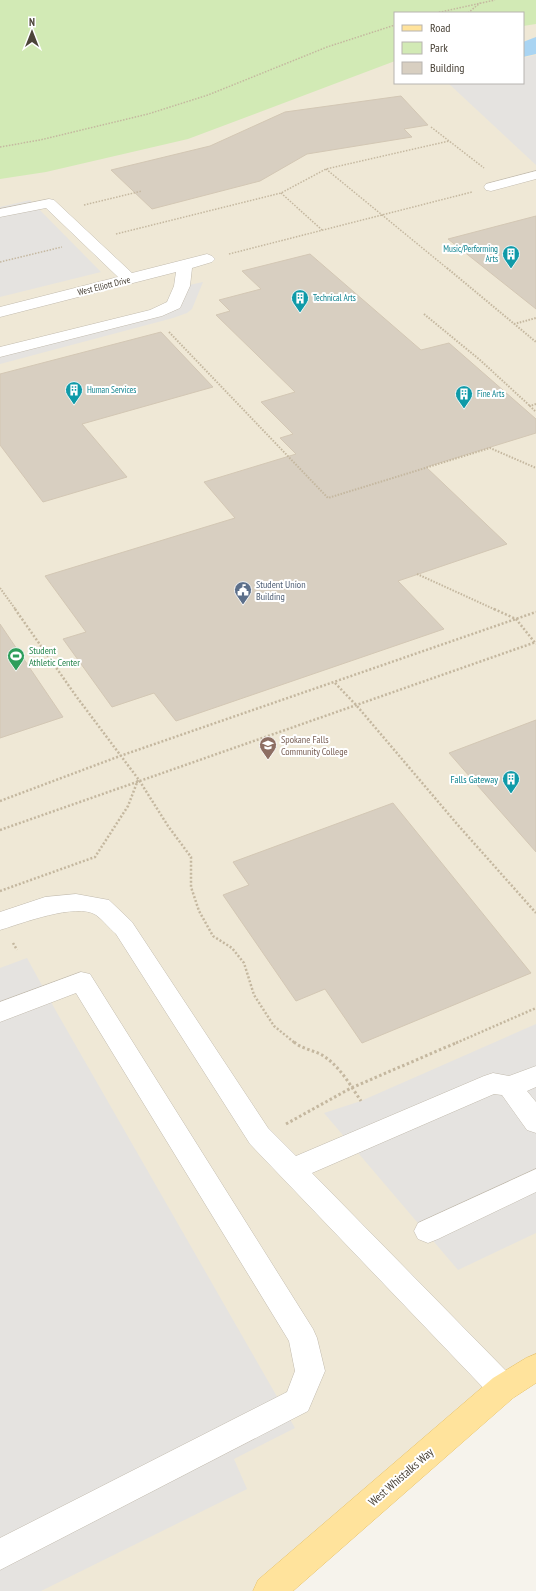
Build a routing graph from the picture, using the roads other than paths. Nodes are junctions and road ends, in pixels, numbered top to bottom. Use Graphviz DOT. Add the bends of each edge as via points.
graph roads {
  1 [pos="536,175"];
  2 [pos="492,187"];
  3 [pos="0,213"];
  4 [pos="207,259"];
  5 [pos="184,265"];
  6 [pos="130,280"];
  7 [pos="0,312"];
  8 [pos="0,352"];
  9 [pos="0,921"];
  10 [pos="0,1012"];
  11 [pos="536,1076"];
  12 [pos="510,1087"];
  13 [pos="536,1122"];
  14 [pos="292,1170"];
  15 [pos="536,1180"];
  16 [pos="428,1231"];
  17 [pos="536,1367"];
  18 [pos="503,1388"];
  19 [pos="0,1555"];
  20 [pos="269,1591"];
  1 -- 2 [label="street"];
  3 -- 6 [label="street" via="49,203"];
  4 -- 5 [label="street, West Elliott Drive"];
  5 -- 6 [label="street, West Elliott Drive"];
  5 -- 8 [label="street" via="182,286 174,305 156,313"];
  6 -- 7 [label="street, West Elliott Drive"];
  9 -- 14 [label="street" via="45,906 76,903 101,906 124,928 259,1136"];
  10 -- 19 [label="street" via="81,981 303,1338 310,1370 298,1401"];
  11 -- 12 [label="street"];
  12 -- 13 [label="street"];
  12 -- 14 [label="street" via="493,1083"];
  14 -- 18 [label="street"];
  15 -- 16 [label="street"];
  17 -- 18 [label="main road, West Whistalks Way"];
  18 -- 20 [label="main road, West Whistalks Way"];
}
